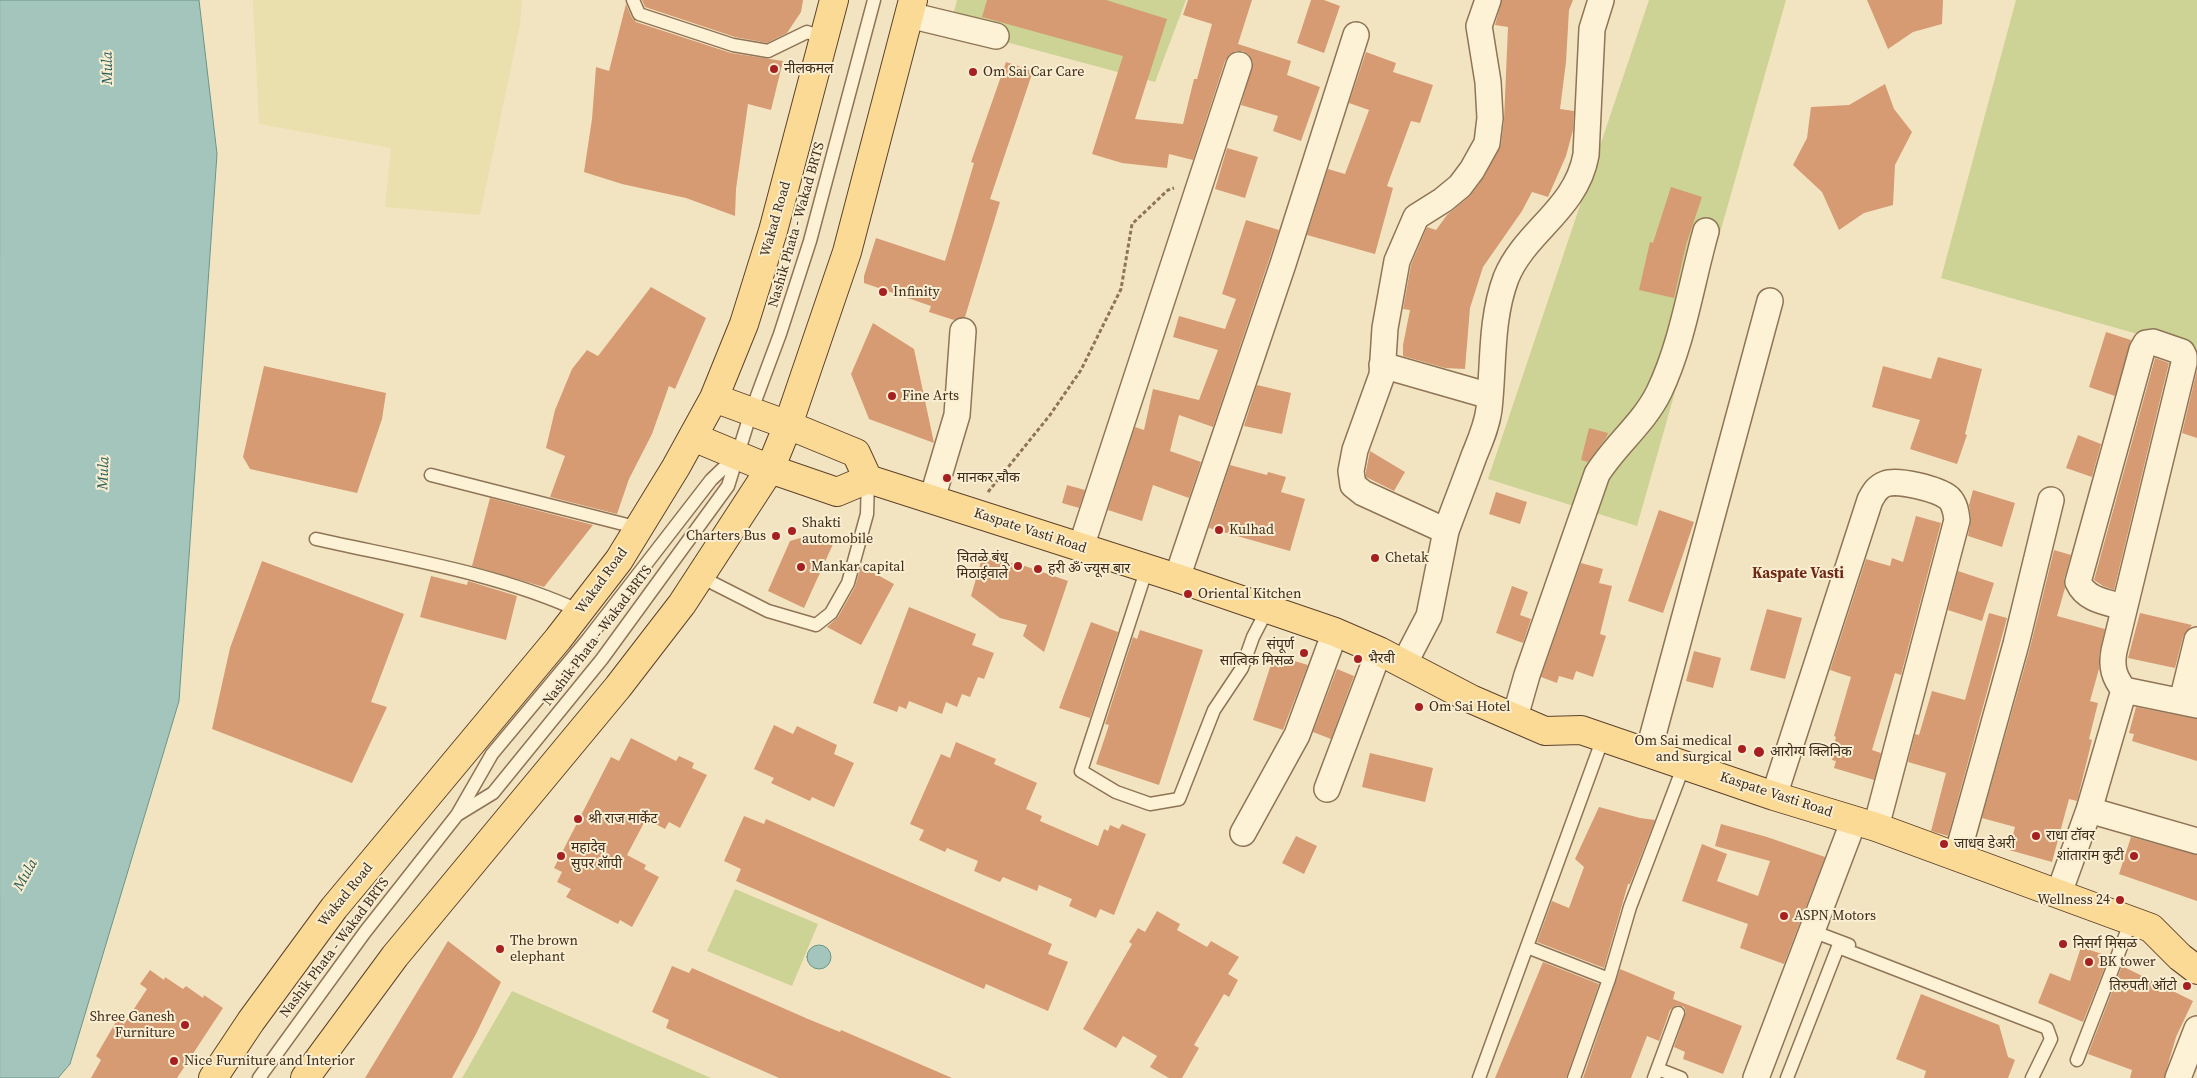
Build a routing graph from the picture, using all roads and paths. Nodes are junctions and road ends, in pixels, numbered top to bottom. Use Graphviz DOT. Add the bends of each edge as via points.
graph roads {
  1 [pos="633,0"];
  2 [pos="834,0"];
  3 [pos="874,0"];
  4 [pos="1488,0"];
  5 [pos="1602,0"];
  6 [pos="911,7"];
  7 [pos="1356,35"];
  8 [pos="996,36"];
  9 [pos="824,38"];
  10 [pos="1239,65"];
  11 [pos="1201,179"];
  12 [pos="1706,231"];
  13 [pos="1770,301"];
  14 [pos="963,331"];
  15 [pos="1382,365"];
  16 [pos="1490,396"];
  17 [pos="714,398"];
  18 [pos="751,412"];
  19 [pos="788,425"];
  20 [pos="693,437"];
  21 [pos="737,455"];
  22 [pos="770,469"];
  23 [pos="431,475"];
  24 [pos="868,480"];
  25 [pos="932,499"];
  26 [pos="2051,500"];
  27 [pos="971,512"];
  28 [pos="639,528"];
  29 [pos="1446,531"];
  30 [pos="316,539"];
  31 [pos="1081,547"];
  32 [pos="1147,568"];
  33 [pos="699,576"];
  34 [pos="1176,578"];
  35 [pos="2124,607"];
  36 [pos="1268,610"];
  37 [pos="580,611"];
  38 [pos="1335,632"];
  39 [pos="2197,640"];
  40 [pos="1379,651"];
  41 [pos="1404,664"];
  42 [pos="2124,690"];
  43 [pos="2190,703"];
  44 [pos="1515,718"];
  45 [pos="1604,738"];
  46 [pos="1648,753"];
  47 [pos="1684,765"];
  48 [pos="1327,789"];
  49 [pos="1774,796"];
  50 [pos="2089,810"];
  51 [pos="457,815"];
  52 [pos="1865,824"];
  53 [pos="1243,833"];
  54 [pos="2197,841"];
  55 [pos="1957,856"];
  56 [pos="2059,893"];
  57 [pos="2131,921"];
  58 [pos="1812,931"];
  59 [pos="1527,947"];
  60 [pos="2191,962"];
  61 [pos="1609,979"];
  62 [pos="1945,980"];
  63 [pos="1678,1012"];
  64 [pos="2197,1029"];
  65 [pos="2077,1060"];
  66 [pos="1656,1074"];
  67 [pos="213,1078"];
  68 [pos="259,1078"];
  69 [pos="305,1078"];
  70 [pos="1479,1078"];
  71 [pos="1574,1078"];
  72 [pos="1681,1078"];
  73 [pos="1756,1078"];
  74 [pos="1787,1078"];
  75 [pos="2032,1078"];
  76 [pos="2178,1078"];
  1 -- 9 [label="lane" via="639,14 733,45 768,51 807,32"];
  2 -- 9 [label="main road, Wakad Road"];
  3 -- 18 [label="lane, Nashik Phata - Wakad BRTS" via="810,241"];
  4 -- 15 [label="street" via="1479,26 1488,82 1490,118 1486,144 1460,186 1416,217 1397,261"];
  5 -- 16 [label="street" via="1592,29 1583,172 1575,188 1515,260 1506,278 1493,331"];
  6 -- 8 [label="street"];
  6 -- 19 [label="main road" via="846,252"];
  7 -- 34 [label="street" via="1283,264"];
  9 -- 17 [label="main road, Wakad Road" via="773,231 744,324"];
  10 -- 11 [label="street"];
  11 -- 27 [label="path" via="1168,190 1132,224 1122,288 1081,370 1050,415"];
  11 -- 31 [label="street"];
  12 -- 44 [label="street" via="1678,339 1663,382 1651,406 1597,474"];
  13 -- 46 [label="street"];
  14 -- 25 [label="street" via="957,415"];
  15 -- 16 [label="street"];
  15 -- 29 [label="street" via="1382,375 1355,450 1351,471 1353,484 1363,493"];
  16 -- 29 [label="street" via="1484,430"];
  17 -- 18 [label="main road"];
  17 -- 20 [label="main road, Wakad Road"];
  18 -- 19 [label="main road"];
  18 -- 21 [label="lane, Nashik Phata - Wakad BRTS"];
  19 -- 22 [label="main road"];
  19 -- 24 [label="main road" via="856,453"];
  20 -- 21 [label="main road"];
  20 -- 28 [label="main road, Wakad Road"];
  21 -- 22 [label="main road"];
  21 -- 51 [label="lane, Nashik Phata - Wakad BRTS" via="711,480 588,639 492,754"];
  21 -- 51 [label="lane, Nashik Phata - Wakad BRTS" via="728,486 602,659 493,793"];
  22 -- 24 [label="main road" via="837,492"];
  22 -- 33 [label="main road"];
  23 -- 28 [label="lane"];
  24 -- 25 [label="main road, Kaspate Vasti Road"];
  24 -- 33 [label="lane" via="867,514 848,584 831,613 816,625 768,611"];
  25 -- 27 [label="main road, Kaspate Vasti Road"];
  26 -- 55 [label="street" via="2016,644"];
  27 -- 31 [label="main road, Kaspate Vasti Road"];
  28 -- 37 [label="main road, Wakad Road"];
  29 -- 41 [label="street" via="1429,616"];
  30 -- 37 [label="lane" via="526,588"];
  31 -- 32 [label="main road, Kaspate Vasti Road"];
  32 -- 34 [label="main road, Kaspate Vasti Road"];
  32 -- 36 [label="lane" via="1081,771 1116,792 1150,804 1180,799 1214,710 1242,668 1253,637"];
  33 -- 69 [label="main road" via="682,604 618,688 395,956"];
  34 -- 36 [label="main road, Kaspate Vasti Road"];
  35 -- 35 [label="street" via="2184,363 2182,352 2153,342 2146,343 2142,350 2078,582 2090,597"];
  35 -- 42 [label="street" via="2112,665"];
  36 -- 38 [label="main road, Kaspate Vasti Road"];
  37 -- 67 [label="main road, Wakad Road" via="334,908"];
  38 -- 40 [label="main road, Kaspate Vasti Road"];
  38 -- 53 [label="street" via="1297,735"];
  39 -- 43 [label="street"];
  40 -- 41 [label="main road, Kaspate Vasti Road"];
  40 -- 48 [label="street"];
  41 -- 44 [label="main road, Kaspate Vasti Road"];
  42 -- 43 [label="street"];
  42 -- 50 [label="street"];
  44 -- 45 [label="main road, Kaspate Vasti Road" via="1545,731 1581,730"];
  45 -- 46 [label="main road, Kaspate Vasti Road"];
  45 -- 59 [label="lane"];
  46 -- 47 [label="main road, Kaspate Vasti Road"];
  47 -- 49 [label="main road, Kaspate Vasti Road"];
  47 -- 61 [label="lane" via="1630,907"];
  49 -- 52 [label="main road, Kaspate Vasti Road"];
  49 -- 52 [label="street" via="1870,500 1877,488 1898,482 1941,493 1950,499 1957,520"];
  50 -- 54 [label="street"];
  50 -- 56 [label="street"];
  51 -- 68 [label="lane, Nashik Phata - Wakad BRTS" via="364,932"];
  52 -- 55 [label="main road, Kaspate Vasti Road"];
  52 -- 58 [label="street"];
  55 -- 56 [label="main road, Kaspate Vasti Road"];
  56 -- 57 [label="main road, Kaspate Vasti Road"];
  57 -- 60 [label="main road, Kaspate Vasti Road" via="2151,928"];
  57 -- 65 [label="lane"];
  58 -- 62 [label="lane"];
  58 -- 73 [label="street"];
  59 -- 61 [label="lane"];
  59 -- 70 [label="lane"];
  61 -- 71 [label="lane"];
  63 -- 66 [label="lane"];
  64 -- 76 [label="street"];
  66 -- 72 [label="lane"];
  74 -- 75 [label="lane" via="1838,947 2048,1028 2051,1039"];
}
